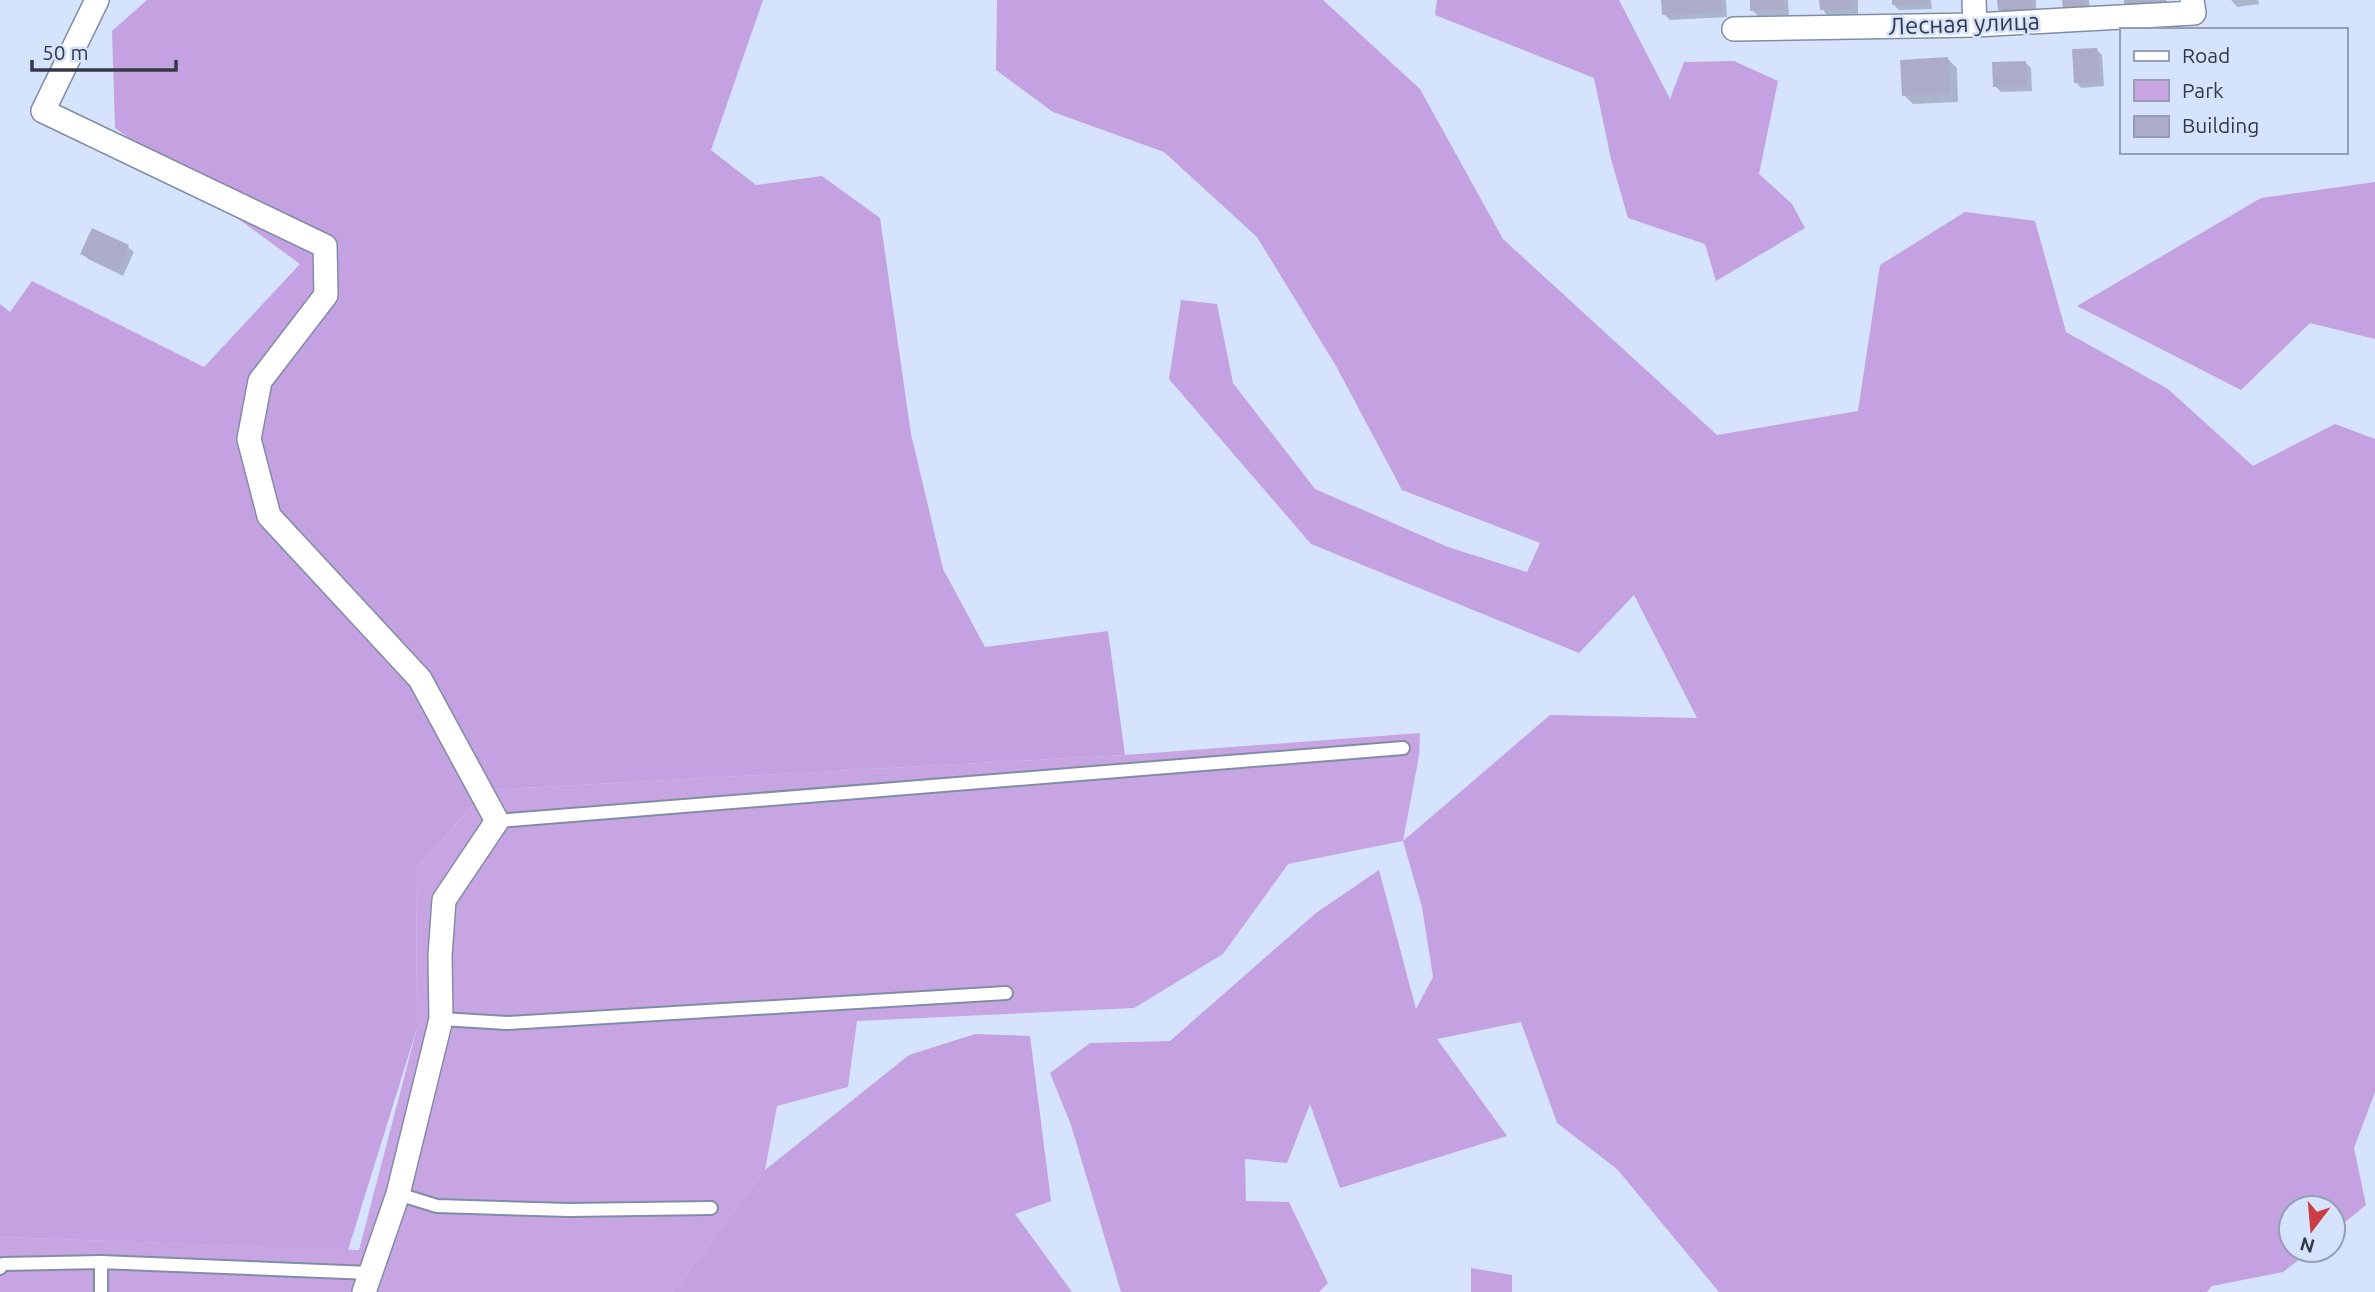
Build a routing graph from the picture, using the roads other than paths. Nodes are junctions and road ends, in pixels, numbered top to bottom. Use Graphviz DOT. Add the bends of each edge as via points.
graph roads {
  1 [pos="97,0"];
  2 [pos="1974,0"];
  3 [pos="2193,7"];
  4 [pos="1975,25"];
  5 [pos="1734,29"];
  6 [pos="1403,748"];
  7 [pos="497,821"];
  8 [pos="1006,993"];
  9 [pos="441,1019"];
  10 [pos="398,1194"];
  11 [pos="711,1208"];
  12 [pos="101,1262"];
  13 [pos="0,1268"];
  14 [pos="367,1282"];
  15 [pos="101,1292"];
  1 -- 7 [label="street" via="43,111 325,246 326,295 260,381 249,439 269,516 420,678"];
  2 -- 4 [label="street"];
  3 -- 4 [label="street, Лесная улица"];
  4 -- 5 [label="street, Лесная улица"];
  6 -- 7 [label="lane"];
  7 -- 9 [label="street" via="444,900"];
  8 -- 9 [label="lane" via="507,1023"];
  9 -- 10 [label="street"];
  10 -- 11 [label="lane" via="437,1206"];
  10 -- 14 [label="street"];
  12 -- 13 [label="lane" via="3,1264"];
  12 -- 14 [label="lane"];
  12 -- 15 [label="lane"];
}
